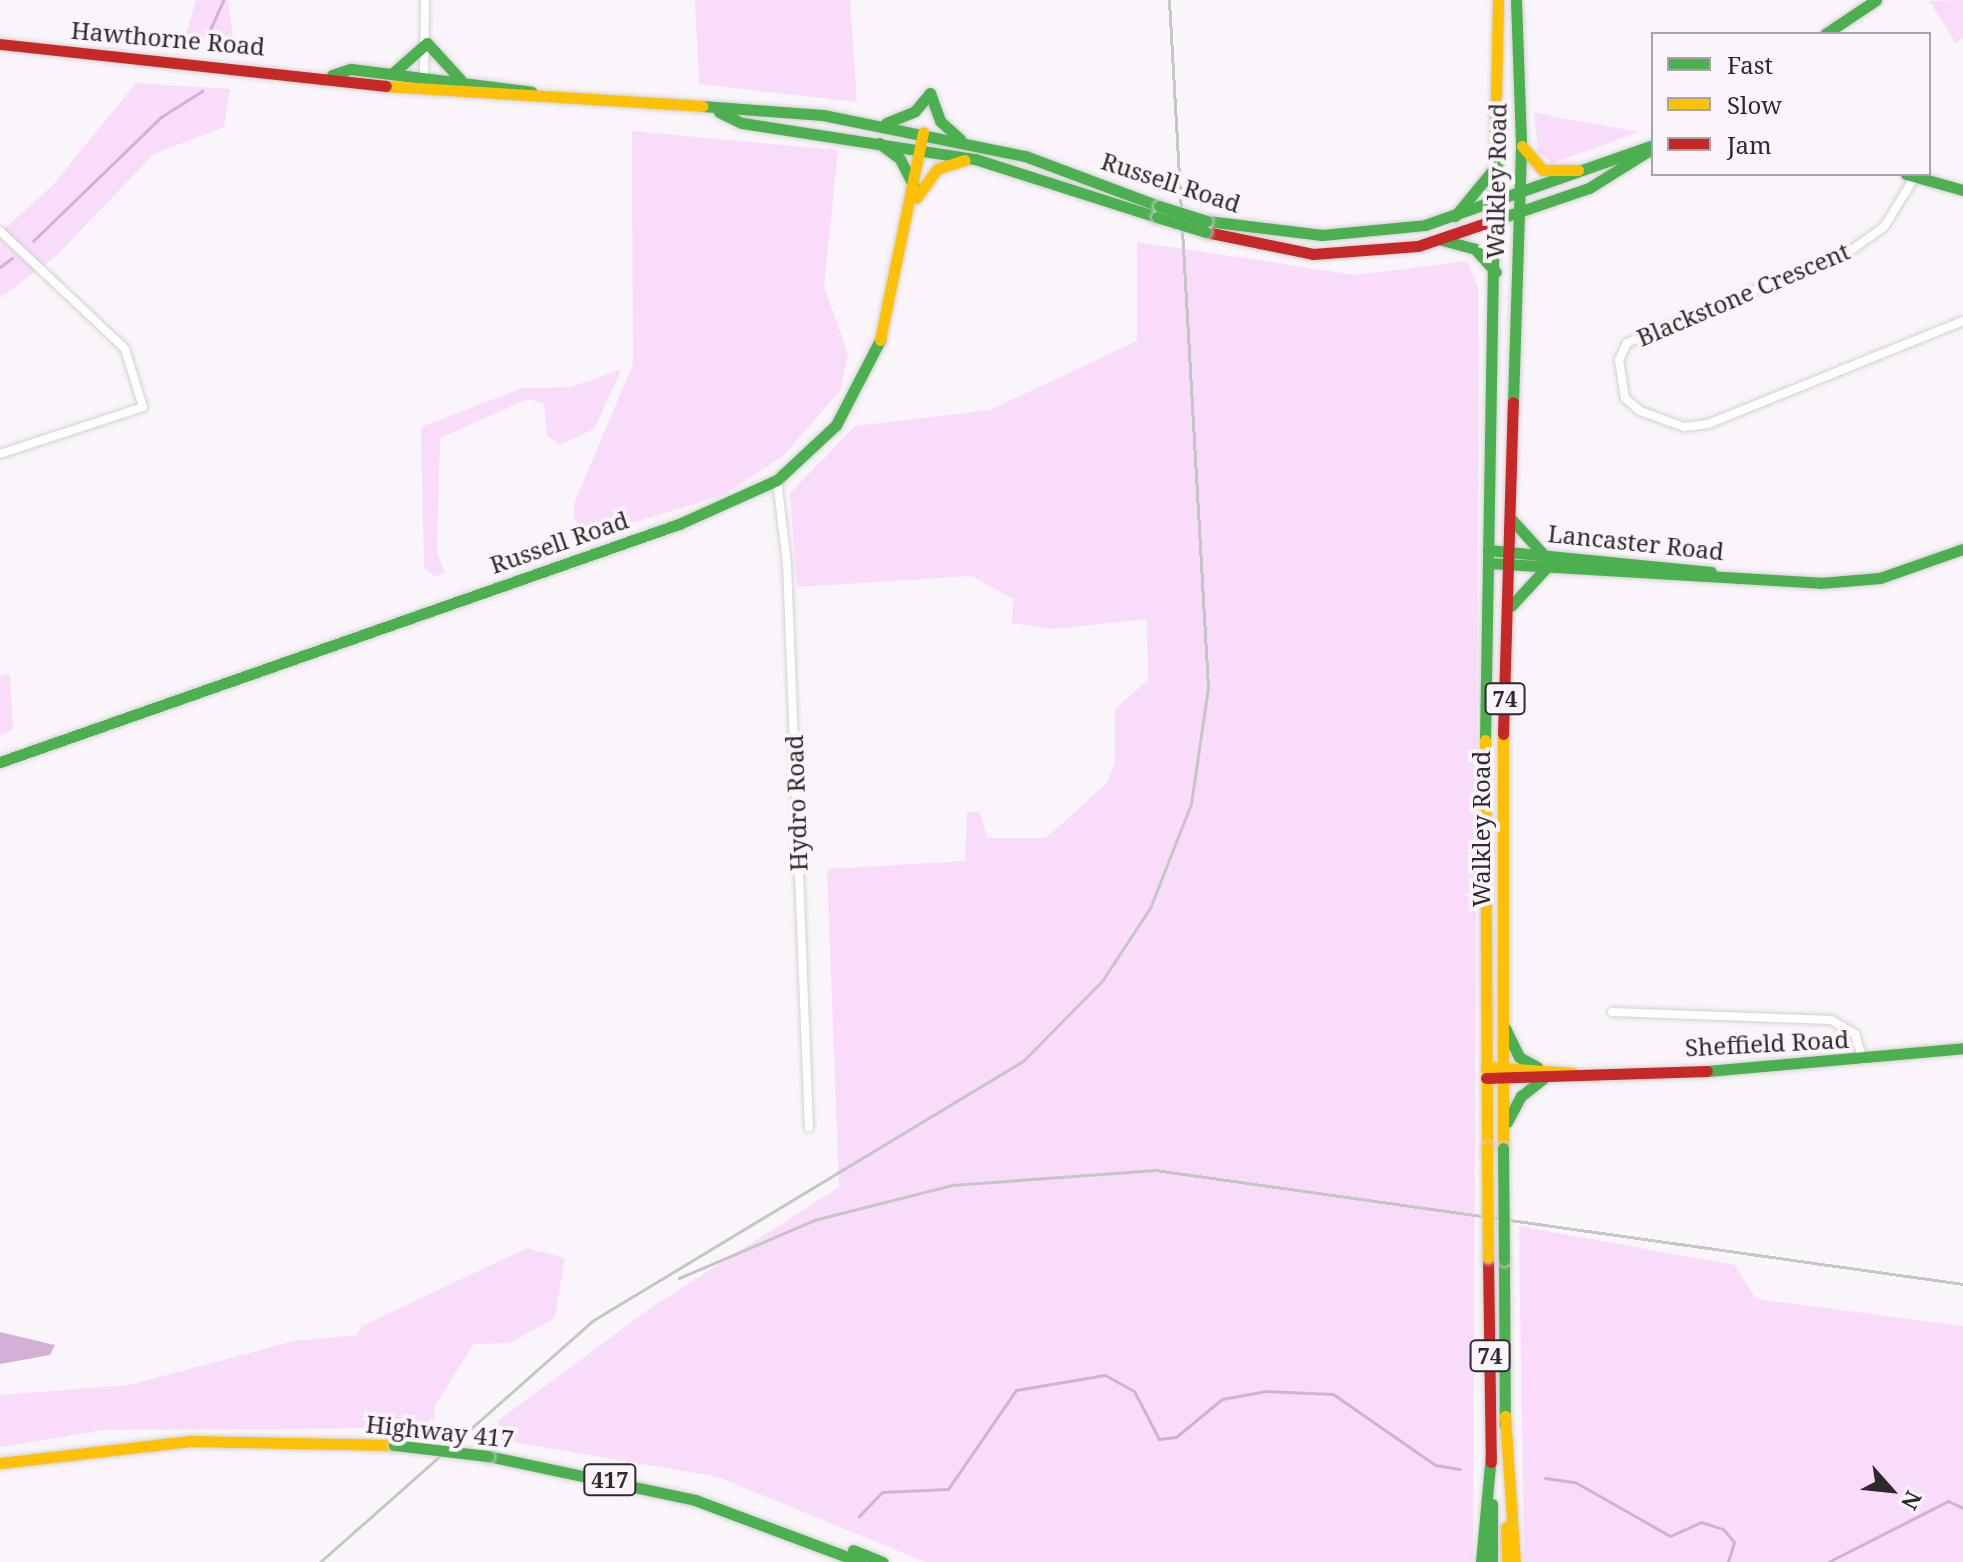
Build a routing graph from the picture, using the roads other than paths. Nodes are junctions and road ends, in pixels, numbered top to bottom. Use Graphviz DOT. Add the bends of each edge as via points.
graph roads {
  1 [pos="425,0"];
  2 [pos="1498,0"];
  3 [pos="1516,0"];
  4 [pos="1876,0"];
  5 [pos="1828,32"];
  6 [pos="427,43"];
  7 [pos="0,44"];
  8 [pos="393,73"];
  9 [pos="332,75"];
  10 [pos="425,76"];
  11 [pos="461,79"];
  12 [pos="423,91"];
  13 [pos="541,95"];
  14 [pos="718,111"];
  15 [pos="881,124"];
  16 [pos="923,132"];
  17 [pos="872,138"];
  18 [pos="964,141"];
  19 [pos="1521,143"];
  20 [pos="1651,147"];
  21 [pos="1651,147"];
  22 [pos="921,148"];
  23 [pos="975,159"];
  24 [pos="1498,162"];
  25 [pos="1578,170"];
  26 [pos="1909,177"];
  27 [pos="915,188"];
  28 [pos="1963,190"];
  29 [pos="1519,195"];
  30 [pos="1498,203"];
  31 [pos="911,206"];
  32 [pos="1158,212"];
  33 [pos="1455,216"];
  34 [pos="1518,217"];
  35 [pos="1498,223"];
  36 [pos="1207,227"];
  37 [pos="0,231"];
  38 [pos="1442,240"];
  39 [pos="1496,272"];
  40 [pos="1963,321"];
  41 [pos="0,454"];
  42 [pos="777,480"];
  43 [pos="1512,520"];
  44 [pos="1963,549"];
  45 [pos="1543,554"];
  46 [pos="1488,556"];
  47 [pos="1510,558"];
  48 [pos="1547,567"];
  49 [pos="1695,574"];
  50 [pos="1509,612"];
  51 [pos="0,762"];
  52 [pos="1612,1012"];
  53 [pos="1502,1021"];
  54 [pos="1963,1048"];
  55 [pos="1863,1060"];
  56 [pos="1537,1067"];
  57 [pos="1486,1072"];
  58 [pos="1503,1073"];
  59 [pos="1573,1073"];
  60 [pos="1543,1079"];
  61 [pos="809,1128"];
  62 [pos="1503,1133"];
  63 [pos="1505,1416"];
  64 [pos="1491,1455"];
  65 [pos="0,1460"];
  66 [pos="731,1512"];
  67 [pos="861,1562"];
  68 [pos="883,1562"];
  69 [pos="1481,1562"];
  70 [pos="1492,1562"];
  71 [pos="1507,1562"];
  72 [pos="1515,1562"];
  1 -- 6 [label="street"];
  2 -- 24 [label="main road, Walkley Road / 74"];
  3 -- 19 [label="main road, Walkley Road / 74"];
  4 -- 5 [label="main road"];
  6 -- 8 [label="main road"];
  6 -- 10 [label="street"];
  6 -- 11 [label="main road"];
  7 -- 9 [label="main road, Hawthorne Road"];
  8 -- 9 [label="main road, Hawthorne Road" via="351,69"];
  8 -- 10 [label="main road, Hawthorne Road"];
  9 -- 12 [label="main road, Hawthorne Road"];
  10 -- 11 [label="main road, Hawthorne Road"];
  10 -- 12 [label="street"];
  11 -- 13 [label="main road, Hawthorne Road"];
  12 -- 13 [label="main road, Hawthorne Road"];
  13 -- 14 [label="main road, Hawthorne Road"];
  14 -- 15 [label="main road, Hawthorne Road" via="745,107"];
  14 -- 17 [label="main road, Hawthorne Road" via="742,123"];
  15 -- 16 [label="main road, Hawthorne Road"];
  15 -- 18 [label="main road" via="911,114 930,93 940,121"];
  16 -- 18 [label="main road, Russell Road"];
  16 -- 22 [label="main road, Russell Road"];
  17 -- 22 [label="main road, Hawthorne Road"];
  17 -- 27 [label="main road" via="900,159"];
  18 -- 32 [label="main road, Russell Road" via="1066,169"];
  19 -- 25 [label="main road" via="1537,168"];
  19 -- 29 [label="main road, Walkley Road / 74"];
  20 -- 25 [label="main road, Russell Road"];
  21 -- 34 [label="main road, Russell Road" via="1602,182"];
  22 -- 23 [label="main road, Russell Road"];
  22 -- 27 [label="main road, Russell Road"];
  23 -- 31 [label="main road" via="935,170"];
  23 -- 32 [label="main road, Russell Road"];
  24 -- 30 [label="main road, Walkley Road / 74"];
  24 -- 33 [label="main road"];
  25 -- 29 [label="main road, Russell Road"];
  26 -- 28 [label="main road"];
  26 -- 40 [label="street, Blackstone Crescent" via="1884,227 1853,249 1627,343 1619,360 1625,398 1640,411 1684,427 1708,424"];
  27 -- 31 [label="main road, Russell Road"];
  29 -- 30 [label="main road, Russell Road"];
  29 -- 34 [label="main road, Walkley Road / 74"];
  30 -- 33 [label="main road, Russell Road"];
  30 -- 35 [label="main road, Walkley Road / 74"];
  31 -- 42 [label="main road, Russell Road" via="892,307 867,376 828,434"];
  32 -- 36 [label="main road, Russell Road, bridge"];
  33 -- 36 [label="main road, Russell Road" via="1322,235"];
  34 -- 35 [label="main road, Russell Road"];
  34 -- 43 [label="main road, Walkley Road / 74"];
  35 -- 38 [label="main road, Russell Road"];
  35 -- 39 [label="main road, Walkley Road / 74"];
  36 -- 38 [label="main road, Russell Road" via="1329,255"];
  37 -- 41 [label="street" via="125,349 142,402"];
  38 -- 39 [label="main road" via="1475,249"];
  39 -- 46 [label="main road, Walkley Road / 74"];
  42 -- 51 [label="main road, Russell Road" via="679,524"];
  42 -- 61 [label="street, Hydro Road" via="787,564"];
  43 -- 45 [label="main road"];
  43 -- 47 [label="main road, Walkley Road / 74"];
  44 -- 49 [label="main road, Lancaster Road" via="1880,578 1779,582"];
  45 -- 47 [label="main road, Lancaster Road"];
  45 -- 49 [label="main road, Lancaster Road"];
  46 -- 47 [label="main road, Lancaster Road"];
  46 -- 57 [label="main road, Walkley Road / 74"];
  47 -- 48 [label="main road, Lancaster Road"];
  47 -- 50 [label="main road, Walkley Road / 74"];
  48 -- 49 [label="main road, Lancaster Road"];
  48 -- 50 [label="main road" via="1523,586"];
  50 -- 53 [label="main road, Walkley Road / 74"];
  52 -- 55 [label="street" via="1831,1020 1855,1034"];
  53 -- 56 [label="main road" via="1519,1057"];
  53 -- 58 [label="main road, Walkley Road / 74"];
  54 -- 55 [label="main road, Sheffield Road"];
  55 -- 59 [label="main road, Sheffield Road"];
  56 -- 58 [label="main road, Sheffield Road"];
  56 -- 59 [label="main road, Sheffield Road"];
  57 -- 58 [label="main road, Sheffield Road"];
  57 -- 64 [label="main road, Walkley Road / 74, bridge"];
  58 -- 60 [label="main road, Sheffield Road"];
  58 -- 62 [label="main road, Walkley Road / 74"];
  59 -- 60 [label="main road, Sheffield Road"];
  60 -- 62 [label="main road" via="1516,1102"];
  62 -- 63 [label="main road, Walkley Road / 74, bridge"];
  63 -- 71 [label="main road, Walkley Road / 74"];
  63 -- 72 [label="main road"];
  64 -- 69 [label="main road"];
  64 -- 70 [label="main road, Walkley Road / 74"];
  65 -- 66 [label="main road, Highway 417 / 417, bridge" via="189,1441 394,1445 488,1456"];
  66 -- 67 [label="main road, Highway 417 / 417"];
  66 -- 68 [label="main road"];
}
